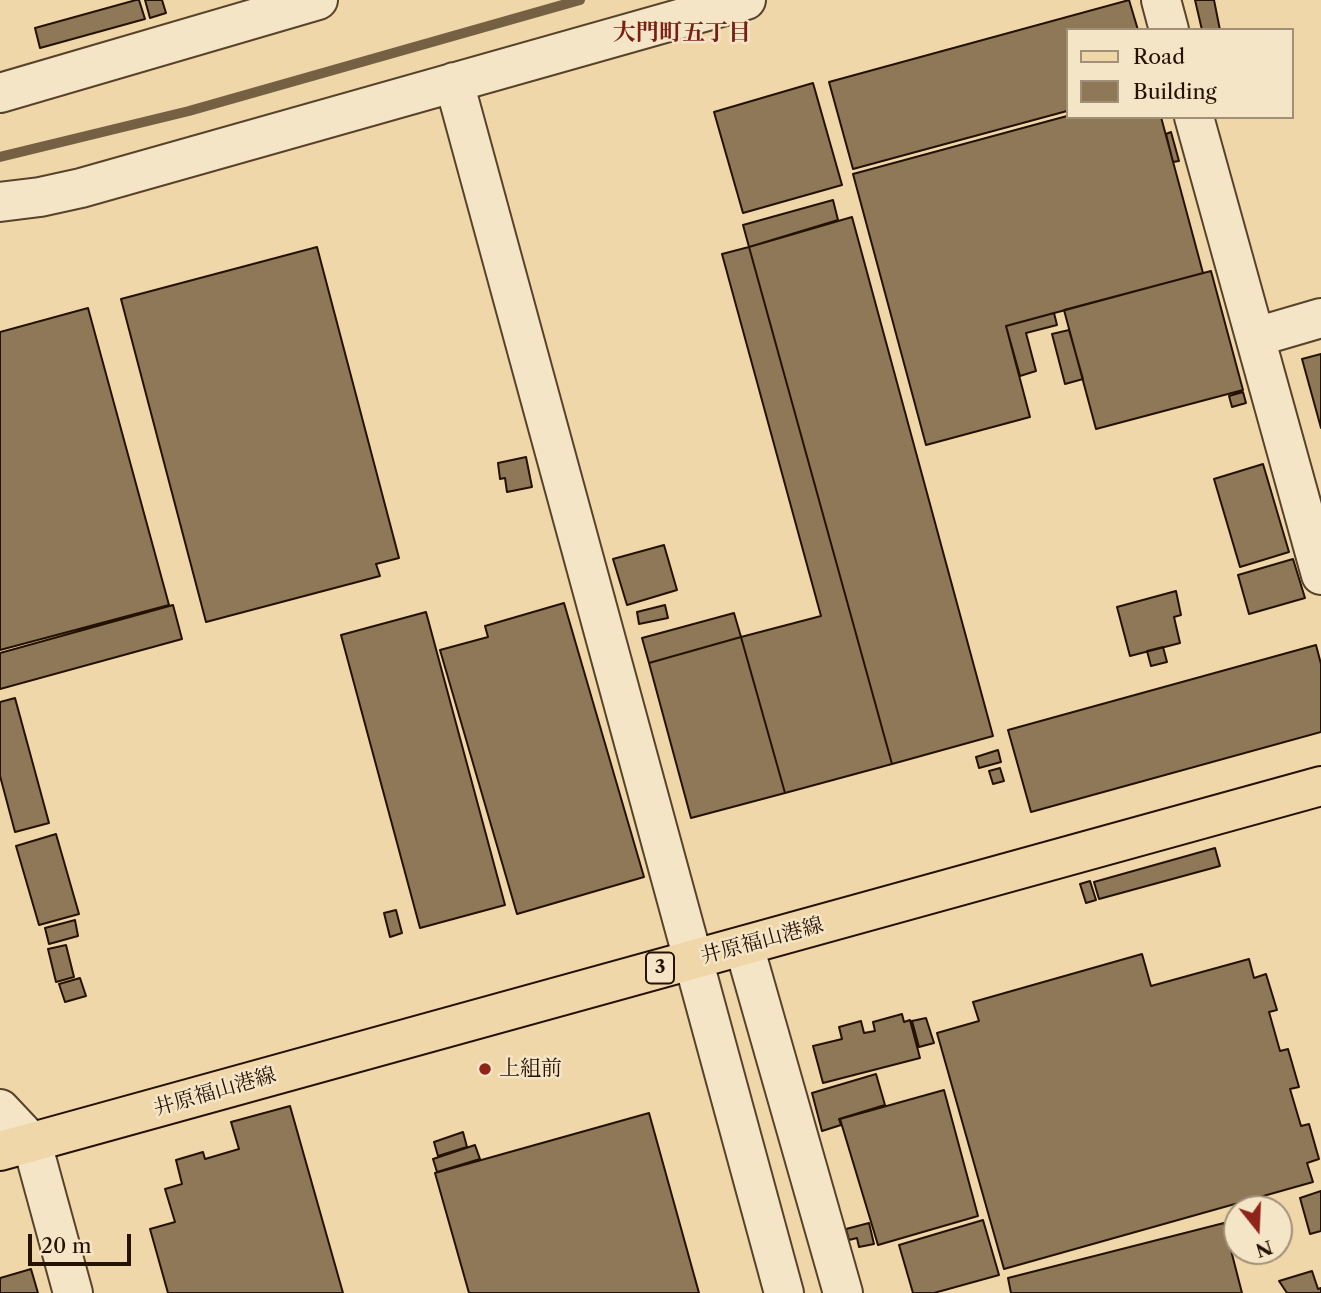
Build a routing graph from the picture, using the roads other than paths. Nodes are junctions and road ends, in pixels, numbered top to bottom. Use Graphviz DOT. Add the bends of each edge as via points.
graph roads {
  1 [pos="318,0"];
  2 [pos="746,0"];
  3 [pos="1161,0"];
  4 [pos="1168,28"];
  5 [pos="454,82"];
  6 [pos="0,93"];
  7 [pos="1195,119"];
  8 [pos="0,202"];
  9 [pos="1321,318"];
  10 [pos="1256,337"];
  11 [pos="1321,575"];
  12 [pos="1321,786"];
  13 [pos="744,946"];
  14 [pos="693,959"];
  15 [pos="0,1108"];
  16 [pos="16,1147"];
  17 [pos="73,1293"];
  18 [pos="784,1293"];
  19 [pos="843,1293"];
  1 -- 6 [label="street"];
  2 -- 5 [label="street"];
  3 -- 4 [label="street"];
  5 -- 8 [label="street" via="80,188"];
  5 -- 14 [label="street"];
  7 -- 10 [label="street"];
  9 -- 10 [label="street"];
  10 -- 11 [label="street"];
  12 -- 13 [label="main road, 井原福山港線 / 3"];
  13 -- 14 [label="main road, 井原福山港線 / 3"];
  13 -- 19 [label="street"];
  14 -- 16 [label="main road, 井原福山港線 / 3"];
  14 -- 18 [label="street"];
  15 -- 16 [label="street"];
  16 -- 17 [label="street"];
}
